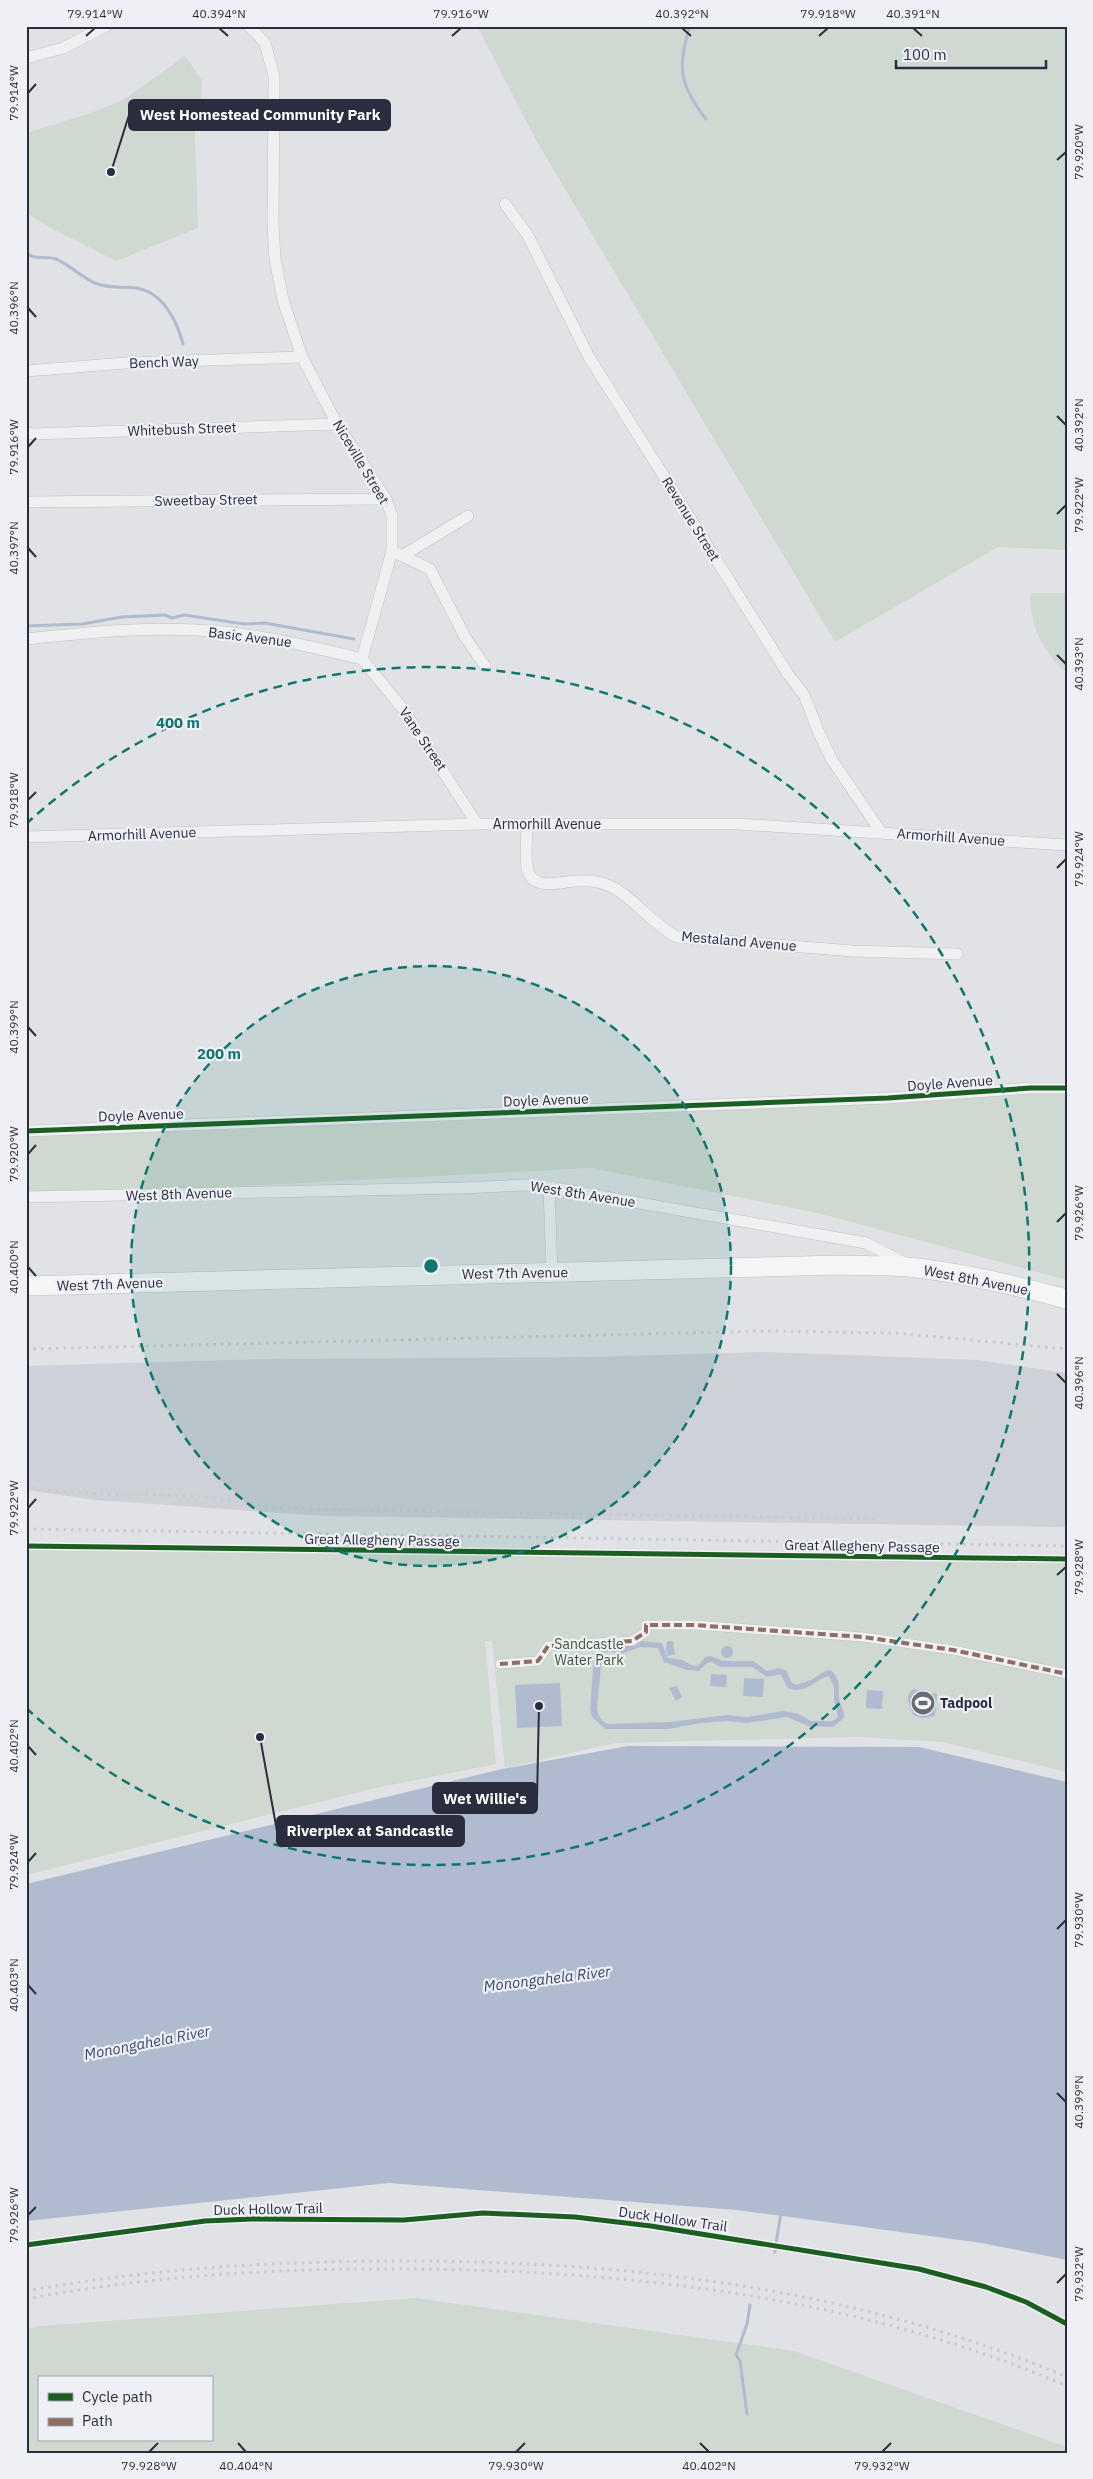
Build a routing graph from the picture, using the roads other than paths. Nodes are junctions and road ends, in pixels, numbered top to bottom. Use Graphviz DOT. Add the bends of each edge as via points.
graph roads {
  1 [pos="106,26"];
  2 [pos="249,26"];
  3 [pos="26,58"];
  4 [pos="505,204"];
  5 [pos="302,357"];
  6 [pos="26,371"];
  7 [pos="337,424"];
  8 [pos="26,432"];
  9 [pos="386,499"];
  10 [pos="26,502"];
  11 [pos="468,516"];
  12 [pos="397,554"];
  13 [pos="26,639"];
  14 [pos="362,658"];
  15 [pos="485,666"];
  16 [pos="478,824"];
  17 [pos="528,824"];
  18 [pos="881,832"];
  19 [pos="29,836"];
  20 [pos="1067,845"];
  21 [pos="957,954"];
  22 [pos="1067,1088"];
  23 [pos="26,1130"];
  24 [pos="549,1187"];
  25 [pos="26,1197"];
  26 [pos="914,1268"];
  27 [pos="552,1272"];
  28 [pos="26,1286"];
  29 [pos="1067,1299"];
  30 [pos="500,1664"];
  31 [pos="1067,1674"];
  1 -- 3 [label="street" via="62,48"];
  2 -- 5 [label="street, Niceville Street" via="265,43 274,76 275,259 283,300"];
  4 -- 18 [label="street, Revenue Street" via="527,234 590,357 804,695 832,760"];
  5 -- 6 [label="street, Bench Way" via="125,363"];
  5 -- 7 [label="street, Niceville Street"];
  7 -- 8 [label="street, Whitebush Street"];
  7 -- 9 [label="street, Niceville Street"];
  9 -- 10 [label="street, Sweetbay Street"];
  9 -- 12 [label="street, Niceville Street" via="392,516"];
  11 -- 12 [label="street"];
  12 -- 14 [label="street"];
  12 -- 15 [label="street" via="430,569 465,637"];
  13 -- 14 [label="street, Basic Avenue" via="98,631 162,629 223,632 304,644"];
  14 -- 16 [label="street, Vane Street" via="403,709"];
  16 -- 17 [label="street, Armorhill Avenue"];
  16 -- 19 [label="street, Armorhill Avenue"];
  17 -- 18 [label="street, Armorhill Avenue" via="737,824"];
  17 -- 21 [label="street, Mestaland Avenue" via="527,866 530,876 550,885 593,881 610,886 677,937 853,951"];
  18 -- 20 [label="street, Armorhill Avenue"];
  22 -- 23 [label="street, Doyle Avenue" via="888,1098"];
  24 -- 25 [label="street, West 8th Avenue"];
  24 -- 26 [label="street, West 8th Avenue" via="866,1243"];
  24 -- 27 [label="street"];
  26 -- 27 [label="main road, West 7th Avenue" via="840,1265"];
  26 -- 29 [label="main road, West 8th Avenue" via="995,1281"];
  27 -- 28 [label="main road, West 7th Avenue"];
  30 -- 31 [label="street" via="538,1661 548,1646 632,1641 646,1632 646,1625 694,1625 863,1637 960,1652"];
}
